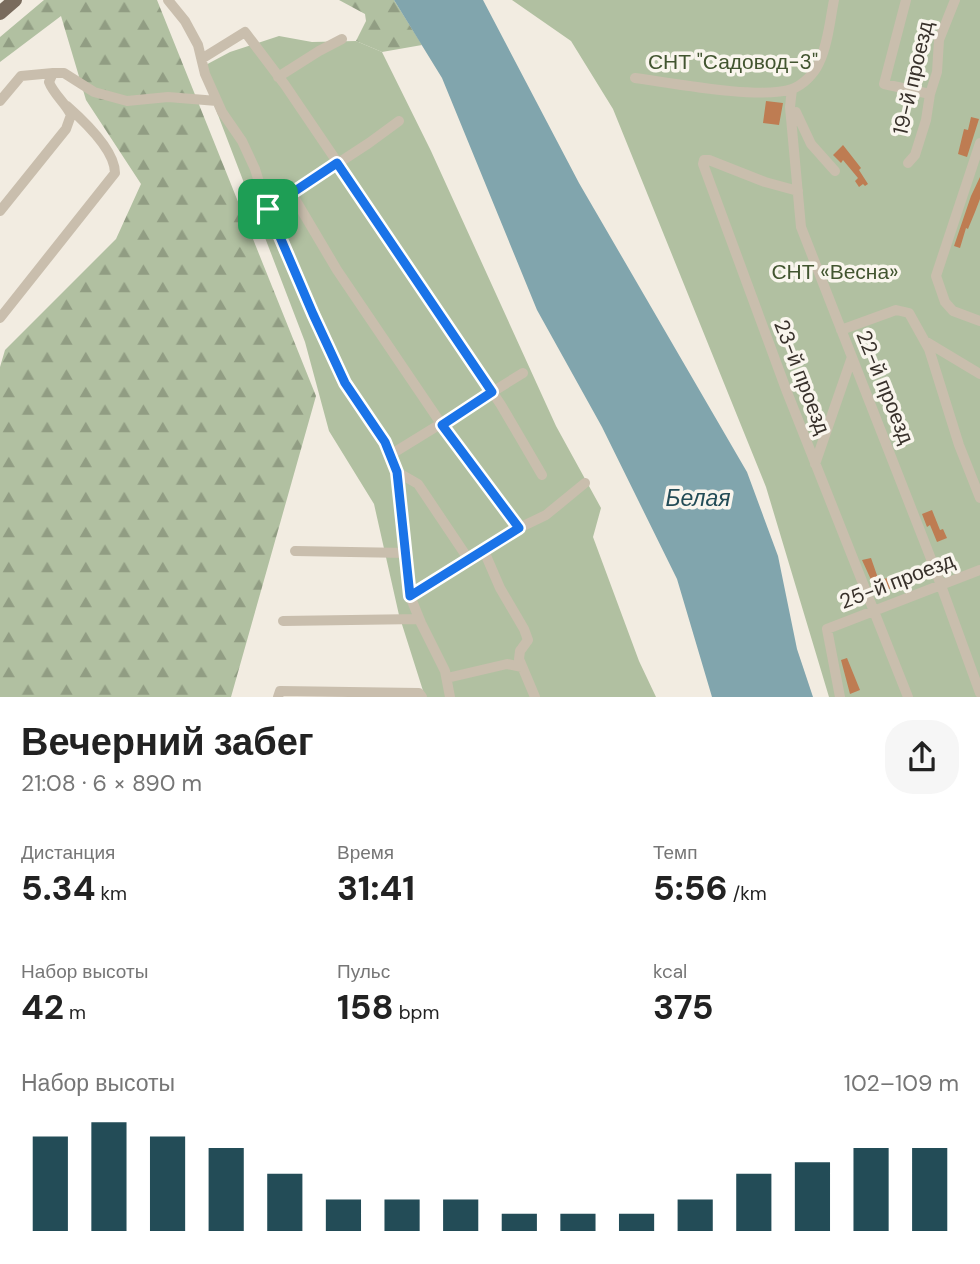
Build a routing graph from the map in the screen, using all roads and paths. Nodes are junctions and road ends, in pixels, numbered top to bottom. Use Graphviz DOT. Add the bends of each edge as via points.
graph roads {
  1 [pos="15,0"];
  2 [pos="168,0"];
  3 [pos="834,0"];
  4 [pos="906,0"];
  5 [pos="955,0"];
  6 [pos="0,13"];
  7 [pos="342,39"];
  8 [pos="202,58"];
  9 [pos="53,74"];
  10 [pos="278,77"];
  11 [pos="635,78"];
  12 [pos="792,89"];
  13 [pos="930,94"];
  14 [pos="0,101"];
  15 [pos="217,101"];
  16 [pos="66,105"];
  17 [pos="399,121"];
  18 [pos="980,143"];
  19 [pos="337,163"];
  20 [pos="908,163"];
  21 [pos="835,171"];
  22 [pos="798,191"];
  23 [pos="292,194"];
  24 [pos="268,209"];
  25 [pos="0,211"];
  26 [pos="0,318"];
  27 [pos="980,321"];
  28 [pos="841,330"];
  29 [pos="923,340"];
  30 [pos="852,357"];
  31 [pos="523,373"];
  32 [pos="980,374"];
  33 [pos="492,392"];
  34 [pos="442,425"];
  35 [pos="390,455"];
  36 [pos="816,464"];
  37 [pos="397,472"];
  38 [pos="542,475"];
  39 [pos="976,478"];
  40 [pos="585,483"];
  41 [pos="980,498"];
  42 [pos="519,528"];
  43 [pos="295,551"];
  44 [pos="484,551"];
  45 [pos="406,553"];
  46 [pos="470,560"];
  47 [pos="980,570"];
  48 [pos="942,586"];
  49 [pos="410,596"];
  50 [pos="874,611"];
  51 [pos="419,619"];
  52 [pos="283,621"];
  53 [pos="522,667"];
  54 [pos="447,678"];
  55 [pos="980,693"];
  56 [pos="353,695"];
  57 [pos="278,697"];
  58 [pos="422,697"];
  59 [pos="450,697"];
  60 [pos="535,697"];
  61 [pos="839,697"];
  62 [pos="908,697"];
  1 -- 6 [label="main road"];
  2 -- 8 [label="street" via="185,20"];
  3 -- 12 [label="street" via="818,65 804,83"];
  4 -- 13 [label="street" via="884,84"];
  5 -- 13 [label="street, 19-й проезд" via="939,40"];
  7 -- 10 [label="street"];
  8 -- 10 [label="street" via="245,32"];
  8 -- 15 [label="street"];
  9 -- 14 [label="street" via="20,76"];
  9 -- 15 [label="street" via="64,73 94,92 127,101 168,97"];
  9 -- 16 [label="street" via="49,82"];
  10 -- 19 [label="street"];
  11 -- 12 [label="street" via="772,93"];
  12 -- 21 [label="street" via="807,138"];
  12 -- 22 [label="street, 22-й проезд"];
  13 -- 20 [label="street, 19-й проезд" via="915,155"];
  15 -- 24 [label="street" via="242,141"];
  16 -- 25 [label="street" via="71,115 66,129"];
  16 -- 26 [label="street" via="104,146 115,173"];
  17 -- 19 [label="street"];
  18 -- 27 [label="street" via="936,276 945,303"];
  19 -- 23 [label="street"];
  19 -- 33 [label="street"];
  22 -- 28 [label="street, 22-й проезд" via="801,227"];
  22 -- 36 [label="street, 23-й проезд" via="709,160 703,164"];
  23 -- 24 [label="street"];
  23 -- 34 [label="street" via="337,270"];
  24 -- 35 [label="street" via="345,383"];
  28 -- 29 [label="street" via="896,310 909,313"];
  28 -- 30 [label="street, 22-й проезд"];
  29 -- 32 [label="street"];
  29 -- 39 [label="street"];
  30 -- 36 [label="street"];
  30 -- 48 [label="street, 22-й проезд"];
  31 -- 33 [label="street"];
  33 -- 34 [label="street"];
  33 -- 38 [label="street"];
  34 -- 35 [label="street"];
  34 -- 42 [label="street"];
  35 -- 37 [label="street"];
  36 -- 50 [label="street, 23-й проезд"];
  37 -- 45 [label="street"];
  37 -- 46 [label="street" via="418,484"];
  39 -- 41 [label="street"];
  40 -- 42 [label="street" via="545,515"];
  42 -- 44 [label="street"];
  43 -- 45 [label="street"];
  44 -- 46 [label="street"];
  44 -- 53 [label="street" via="528,640 520,651"];
  45 -- 49 [label="street"];
  46 -- 49 [label="street"];
  47 -- 48 [label="street, 25-й проезд"];
  48 -- 50 [label="street, 25-й проезд"];
  48 -- 55 [label="street, 22-й проезд"];
  49 -- 51 [label="street"];
  50 -- 61 [label="street, 25-й проезд" via="827,629"];
  50 -- 62 [label="street, 23-й проезд"];
  51 -- 52 [label="street"];
  51 -- 54 [label="street"];
  53 -- 54 [label="street" via="507,664"];
  53 -- 60 [label="street"];
  54 -- 59 [label="street"];
  56 -- 57 [label="street" via="280,691"];
  56 -- 58 [label="street" via="419,693"];
}
